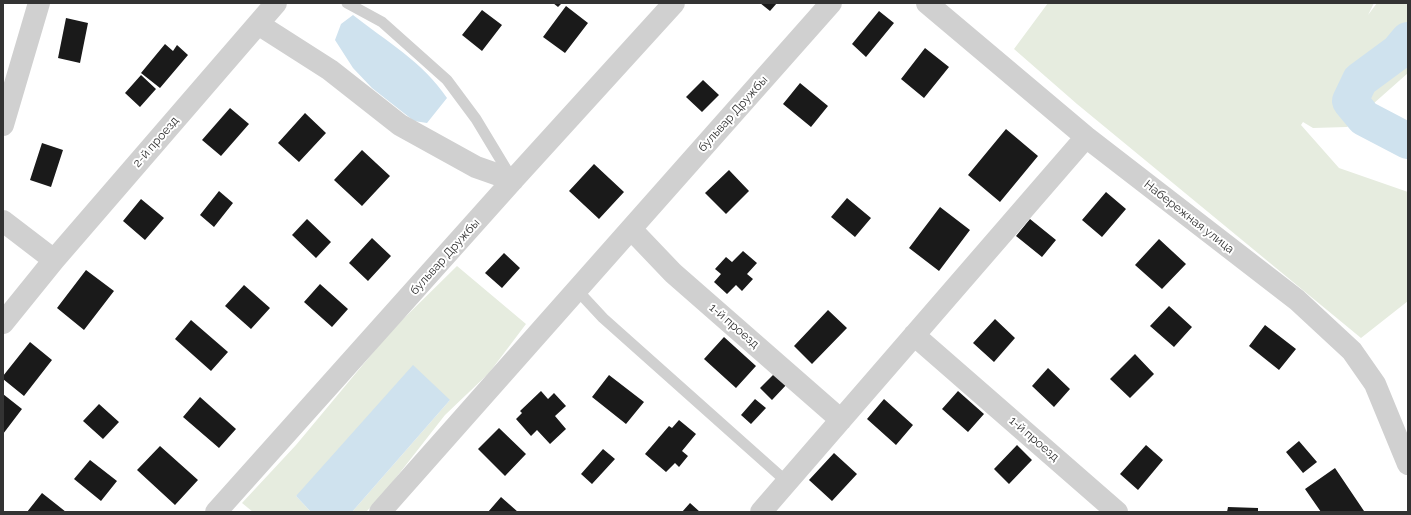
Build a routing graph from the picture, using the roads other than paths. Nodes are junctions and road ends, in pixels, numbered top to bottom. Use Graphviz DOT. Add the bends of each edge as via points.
graph roads {
  1 [pos="39,3"];
  2 [pos="276,3"];
  3 [pos="347,3"];
  4 [pos="674,3"];
  5 [pos="831,3"];
  6 [pos="927,3"];
  7 [pos="258,24"];
  8 [pos="3,125"];
  9 [pos="1086,137"];
  10 [pos="513,180"];
  11 [pos="3,221"];
  12 [pos="631,228"];
  13 [pos="54,260"];
  14 [pos="577,290"];
  15 [pos="3,323"];
  16 [pos="914,335"];
  17 [pos="841,420"];
  18 [pos="1408,464"];
  19 [pos="787,482"];
  20 [pos="216,512"];
  21 [pos="380,512"];
  22 [pos="761,512"];
  23 [pos="1117,512"];
  1 -- 8 [label="street"];
  2 -- 7 [label="street, 2-й проезд"];
  3 -- 10 [label="lane" via="382,22 447,80 476,119"];
  4 -- 10 [label="street, бульвар Дружбы"];
  5 -- 12 [label="street, бульвар Дружбы"];
  6 -- 9 [label="street, Набережная улица"];
  7 -- 10 [label="street" via="330,70 400,125 476,167"];
  7 -- 13 [label="street, 2-й проезд"];
  9 -- 16 [label="street"];
  9 -- 18 [label="street, Набережная улица" via="1297,300 1352,351 1375,384"];
  10 -- 20 [label="street, бульвар Дружбы"];
  11 -- 13 [label="street"];
  12 -- 14 [label="street, бульвар Дружбы"];
  12 -- 17 [label="street, 1-й проезд" via="673,273"];
  13 -- 15 [label="street, 2-й проезд"];
  14 -- 19 [label="lane" via="603,318"];
  14 -- 21 [label="street, бульвар Дружбы"];
  16 -- 17 [label="street"];
  16 -- 23 [label="street, 1-й проезд"];
  17 -- 19 [label="street"];
  19 -- 22 [label="street"];
}
